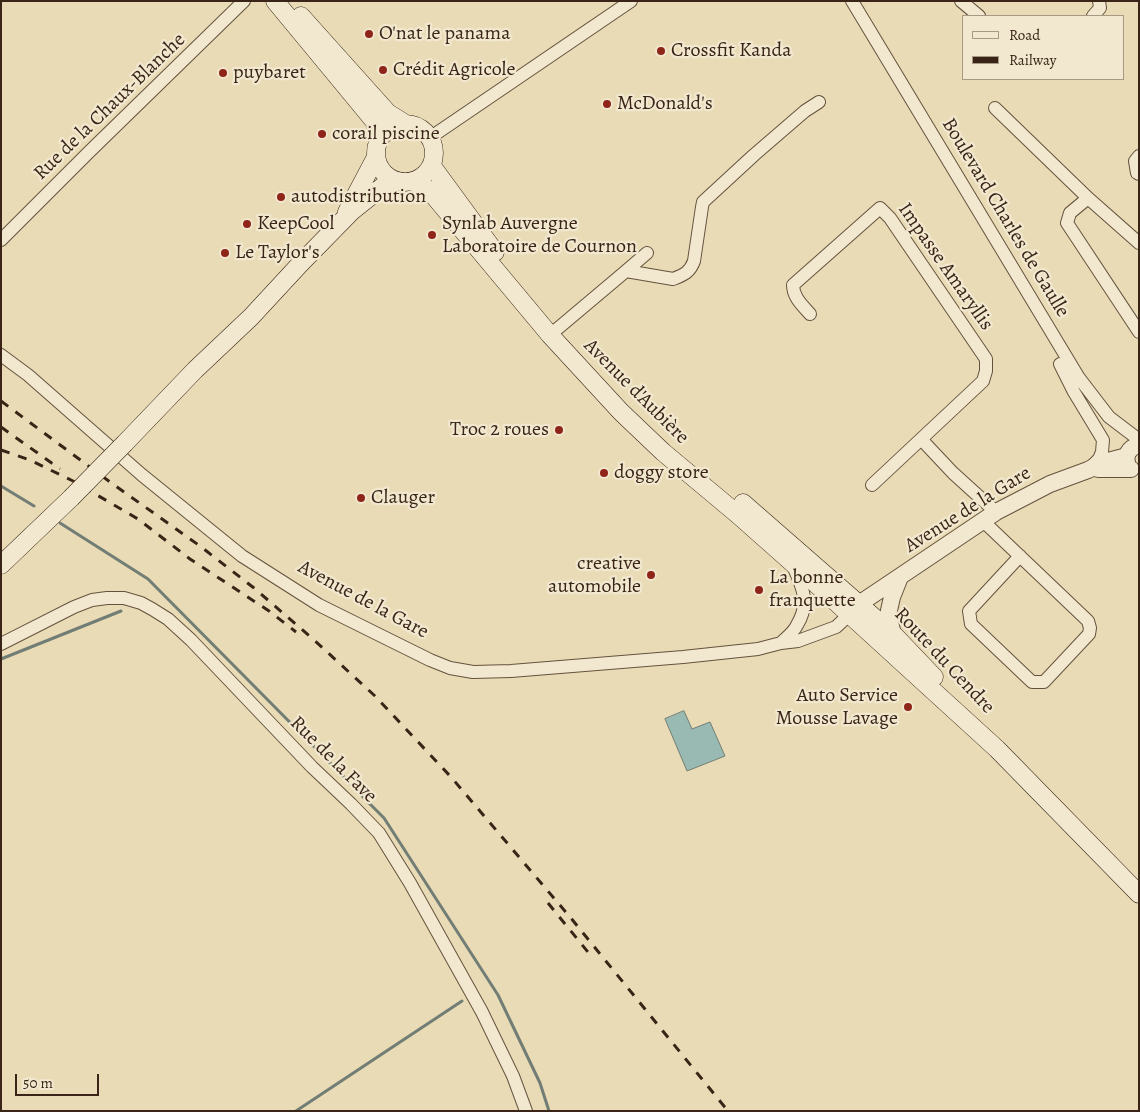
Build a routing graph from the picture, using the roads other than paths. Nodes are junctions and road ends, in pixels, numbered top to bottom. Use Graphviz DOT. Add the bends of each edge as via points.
graph roads {
  1 [pos="244,1"];
  2 [pos="275,1"];
  3 [pos="288,1"];
  4 [pos="631,1"];
  5 [pos="852,1"];
  6 [pos="961,1"];
  7 [pos="1099,1"];
  8 [pos="978,15"];
  9 [pos="1094,15"];
  10 [pos="819,102"];
  11 [pos="995,108"];
  12 [pos="404,123"];
  13 [pos="379,138"];
  14 [pos="431,138"];
  15 [pos="1139,156"];
  16 [pos="376,157"];
  17 [pos="432,166"];
  18 [pos="1139,174"];
  19 [pos="405,181"];
  20 [pos="1088,198"];
  21 [pos="342,223"];
  22 [pos="1,240"];
  23 [pos="1139,243"];
  24 [pos="647,254"];
  25 [pos="626,271"];
  26 [pos="810,314"];
  27 [pos="554,331"];
  28 [pos="1139,332"];
  29 [pos="1,355"];
  30 [pos="1060,364"];
  31 [pos="921,439"];
  32 [pos="1135,457"];
  33 [pos="1088,470"];
  34 [pos="872,485"];
  35 [pos="990,517"];
  36 [pos="1020,556"];
  37 [pos="792,563"];
  38 [pos="1,565"];
  39 [pos="900,578"];
  40 [pos="854,609"];
  41 [pos="893,634"];
  42 [pos="781,643"];
  43 [pos="1,644"];
  44 [pos="997,749"];
  45 [pos="1139,894"];
  46 [pos="526,1111"];
  1 -- 22 [label="street, Rue de la Chaux-Blanche"];
  2 -- 13 [label="main road" via="376,122"];
  3 -- 12 [label="main road" via="388,113"];
  4 -- 14 [label="street"];
  5 -- 32 [label="street, Boulevard Charles de Gaulle" via="1079,378 1109,417 1134,436"];
  6 -- 8 [label="street"];
  7 -- 9 [label="street" via="1100,8"];
  10 -- 25 [label="street" via="703,202 691,269 673,279"];
  11 -- 20 [label="street"];
  12 -- 13 [label="main road" via="387,129"];
  12 -- 14 [label="main road" via="420,127"];
  13 -- 16 [label="main road"];
  14 -- 17 [label="main road" via="435,154"];
  15 -- 18 [label="street" via="1135,161"];
  16 -- 19 [label="main road" via="386,175"];
  16 -- 21 [label="main road"];
  17 -- 19 [label="main road" via="424,176"];
  17 -- 27 [label="main road, Avenue d'Aubière"];
  19 -- 21 [label="main road" via="382,187 352,210"];
  19 -- 27 [label="main road, Avenue d'Aubière" via="429,190"];
  20 -- 23 [label="street"];
  20 -- 28 [label="street" via="1070,213 1067,223"];
  21 -- 38 [label="main road, bridge"];
  24 -- 25 [label="street"];
  25 -- 27 [label="street"];
  26 -- 31 [label="street, Impasse Amaryllis" via="796,298 793,284 880,208 986,358 983,381"];
  27 -- 37 [label="main road, Avenue d'Aubière" via="621,412"];
  27 -- 40 [label="main road, Avenue d'Aubière" via="636,412 767,524"];
  29 -- 42 [label="street, Avenue de la Gare" via="28,374 142,475 242,556 318,605 450,668 511,672 758,650"];
  30 -- 33 [label="street" via="1102,440 1099,459"];
  31 -- 34 [label="street, Impasse Amaryllis"];
  31 -- 35 [label="street"];
  32 -- 33 [label="street, Avenue de la Gare" via="1104,462"];
  33 -- 35 [label="street, Avenue de la Gare" via="1050,484"];
  35 -- 36 [label="street"];
  35 -- 39 [label="street, Avenue de la Gare"];
  36 -- 36 [label="street" via="1088,621 1090,628 1089,634 1044,682 1032,682 972,624 969,611"];
  37 -- 40 [label="main road, Avenue d'Aubière"];
  37 -- 42 [label="street" via="804,589 804,608 797,626"];
  39 -- 40 [label="street, Avenue de la Gare"];
  39 -- 41 [label="street" via="888,615"];
  40 -- 41 [label="main road, Route du Cendre"];
  40 -- 42 [label="street, Avenue de la Gare" via="836,627 798,641"];
  40 -- 44 [label="main road, Route du Cendre"];
  41 -- 44 [label="main road, Route du Cendre" via="948,691"];
  43 -- 46 [label="street, Rue de la Fave" via="92,600 124,598 141,603 168,619 379,833 482,1012"];
  44 -- 45 [label="main road, Route du Cendre"];
}
